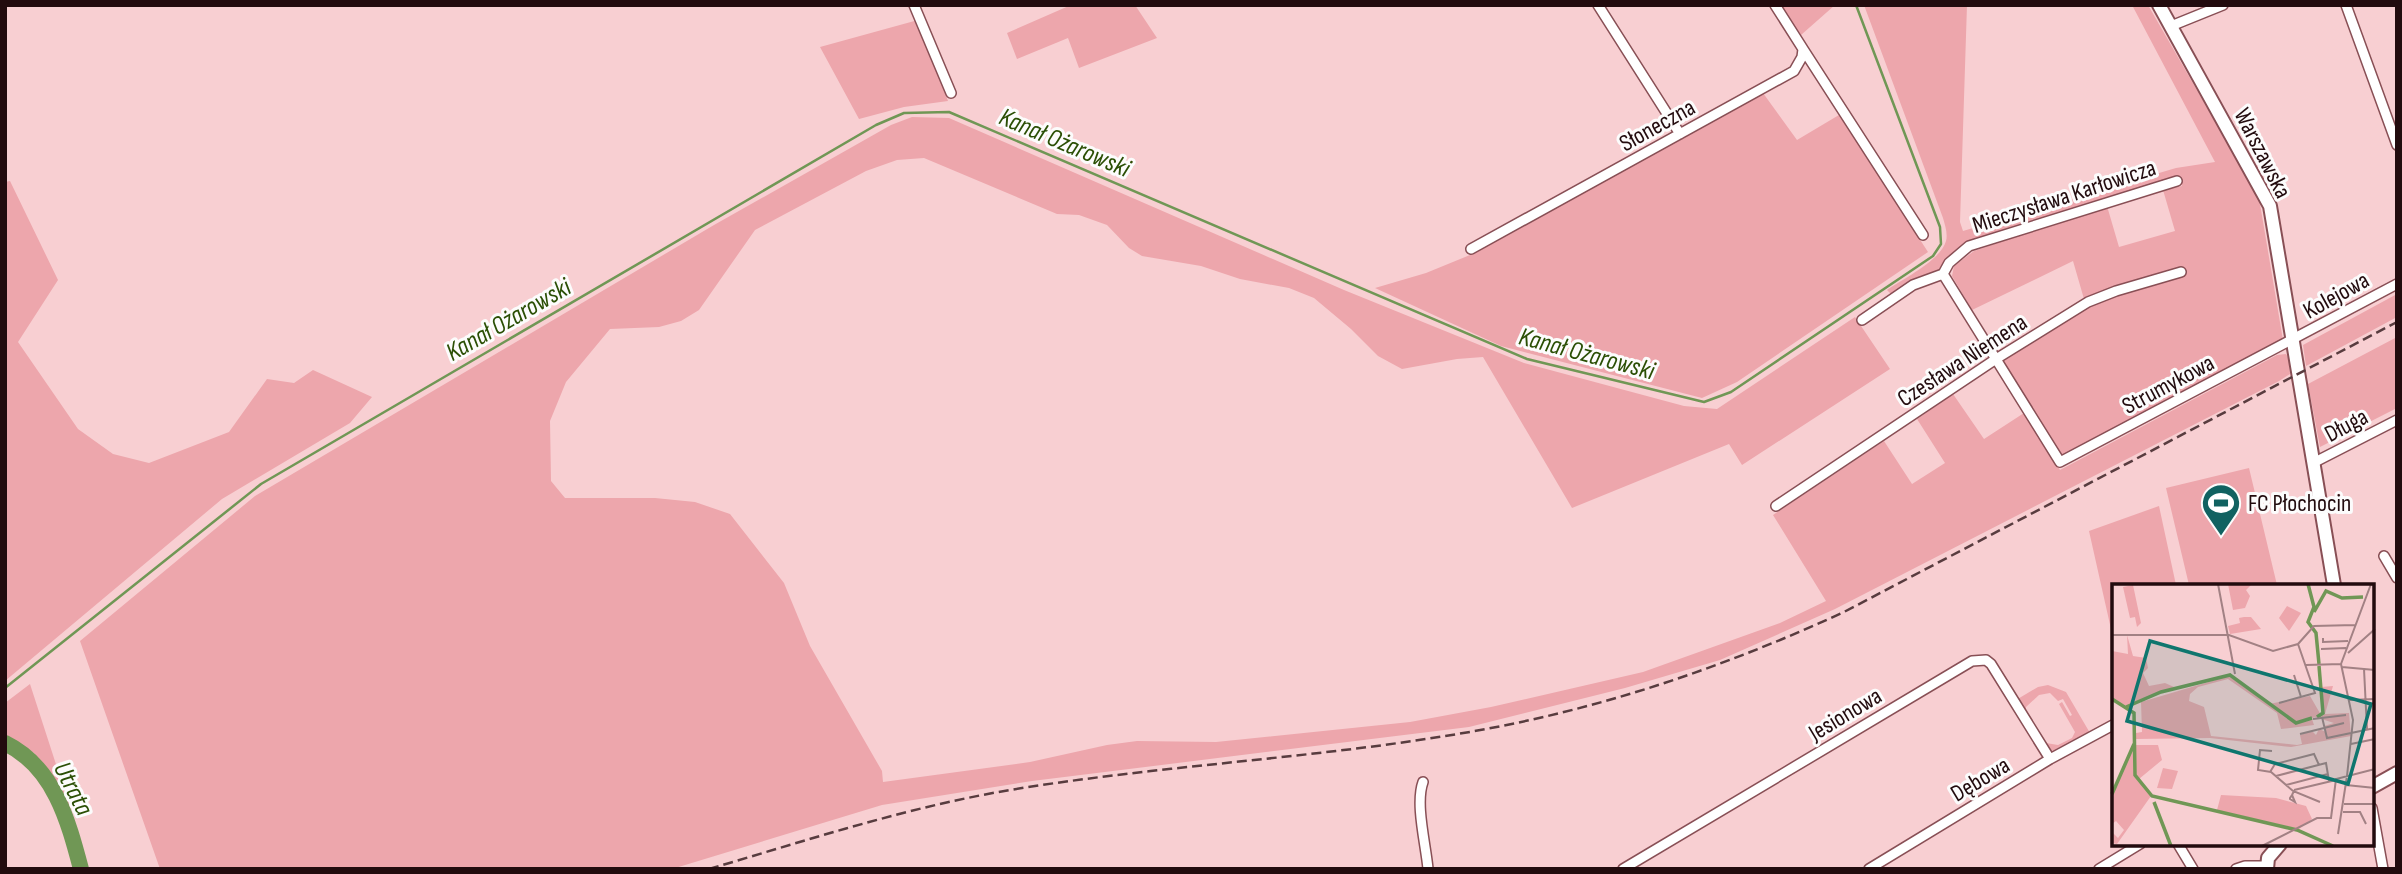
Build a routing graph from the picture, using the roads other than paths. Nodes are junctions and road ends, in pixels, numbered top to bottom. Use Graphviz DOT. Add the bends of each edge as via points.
graph roads {
  1 [pos="914,5"];
  2 [pos="1598,5"];
  3 [pos="1775,5"];
  4 [pos="2159,5"];
  5 [pos="2223,5"];
  6 [pos="2346,5"];
  7 [pos="2171,26"];
  8 [pos="1803,48"];
  9 [pos="951,93"];
  10 [pos="1681,134"];
  11 [pos="2397,145"];
  12 [pos="2177,181"];
  13 [pos="1923,235"];
  14 [pos="1471,249"];
  15 [pos="2181,272"];
  16 [pos="1943,274"];
  17 [pos="2397,284"];
  18 [pos="1862,320"];
  19 [pos="2294,340"];
  20 [pos="1996,359"];
  21 [pos="2397,420"];
  22 [pos="2314,463"];
  23 [pos="1776,506"];
  24 [pos="2384,556"];
  25 [pos="2397,578"];
  26 [pos="2334,584"];
  27 [pos="2112,726"];
  28 [pos="2050,759"];
  29 [pos="2397,773"];
  30 [pos="1423,782"];
  31 [pos="2374,786"];
  32 [pos="2374,819"];
  33 [pos="2137,846"];
  34 [pos="2179,846"];
  35 [pos="2278,846"];
  36 [pos="2267,867"];
  37 [pos="1429,869"];
  38 [pos="1623,869"];
  39 [pos="1869,869"];
  40 [pos="2099,869"];
  41 [pos="2193,869"];
  42 [pos="2236,869"];
  43 [pos="2383,869"];
  1 -- 9 [label="street"];
  2 -- 10 [label="street"];
  3 -- 8 [label="street"];
  4 -- 7 [label="main road, Warszawska"];
  5 -- 7 [label="street"];
  6 -- 11 [label="street"];
  7 -- 19 [label="main road, Warszawska" via="2270,206"];
  8 -- 10 [label="street, Słoneczna" via="1794,71"];
  8 -- 13 [label="street"];
  10 -- 14 [label="street, Słoneczna"];
  12 -- 16 [label="street, Mieczysława Karłowicza" via="1969,246"];
  15 -- 20 [label="street, Czesława Niemena" via="2088,302"];
  16 -- 18 [label="street, Mieczysława Karłowicza" via="1913,285"];
  16 -- 20 [label="street"];
  17 -- 19 [label="street, Kolejowa"];
  19 -- 20 [label="street, Strumykowa" via="2060,462"];
  19 -- 22 [label="main road, Warszawska"];
  20 -- 23 [label="street, Czesława Niemena"];
  21 -- 22 [label="street, Długa"];
  22 -- 26 [label="main road, Warszawska"];
  24 -- 25 [label="street"];
  27 -- 28 [label="street, Dębowa"];
  28 -- 38 [label="street, Jesionowa" via="1991,664 1972,661"];
  28 -- 39 [label="street, Dębowa"];
  29 -- 31 [label="main road"];
  30 -- 37 [label="street" via="1420,790"];
  32 -- 43 [label="street"];
  33 -- 40 [label="street"];
  34 -- 41 [label="street"];
  35 -- 36 [label="main road"];
  36 -- 42 [label="street"];
}
